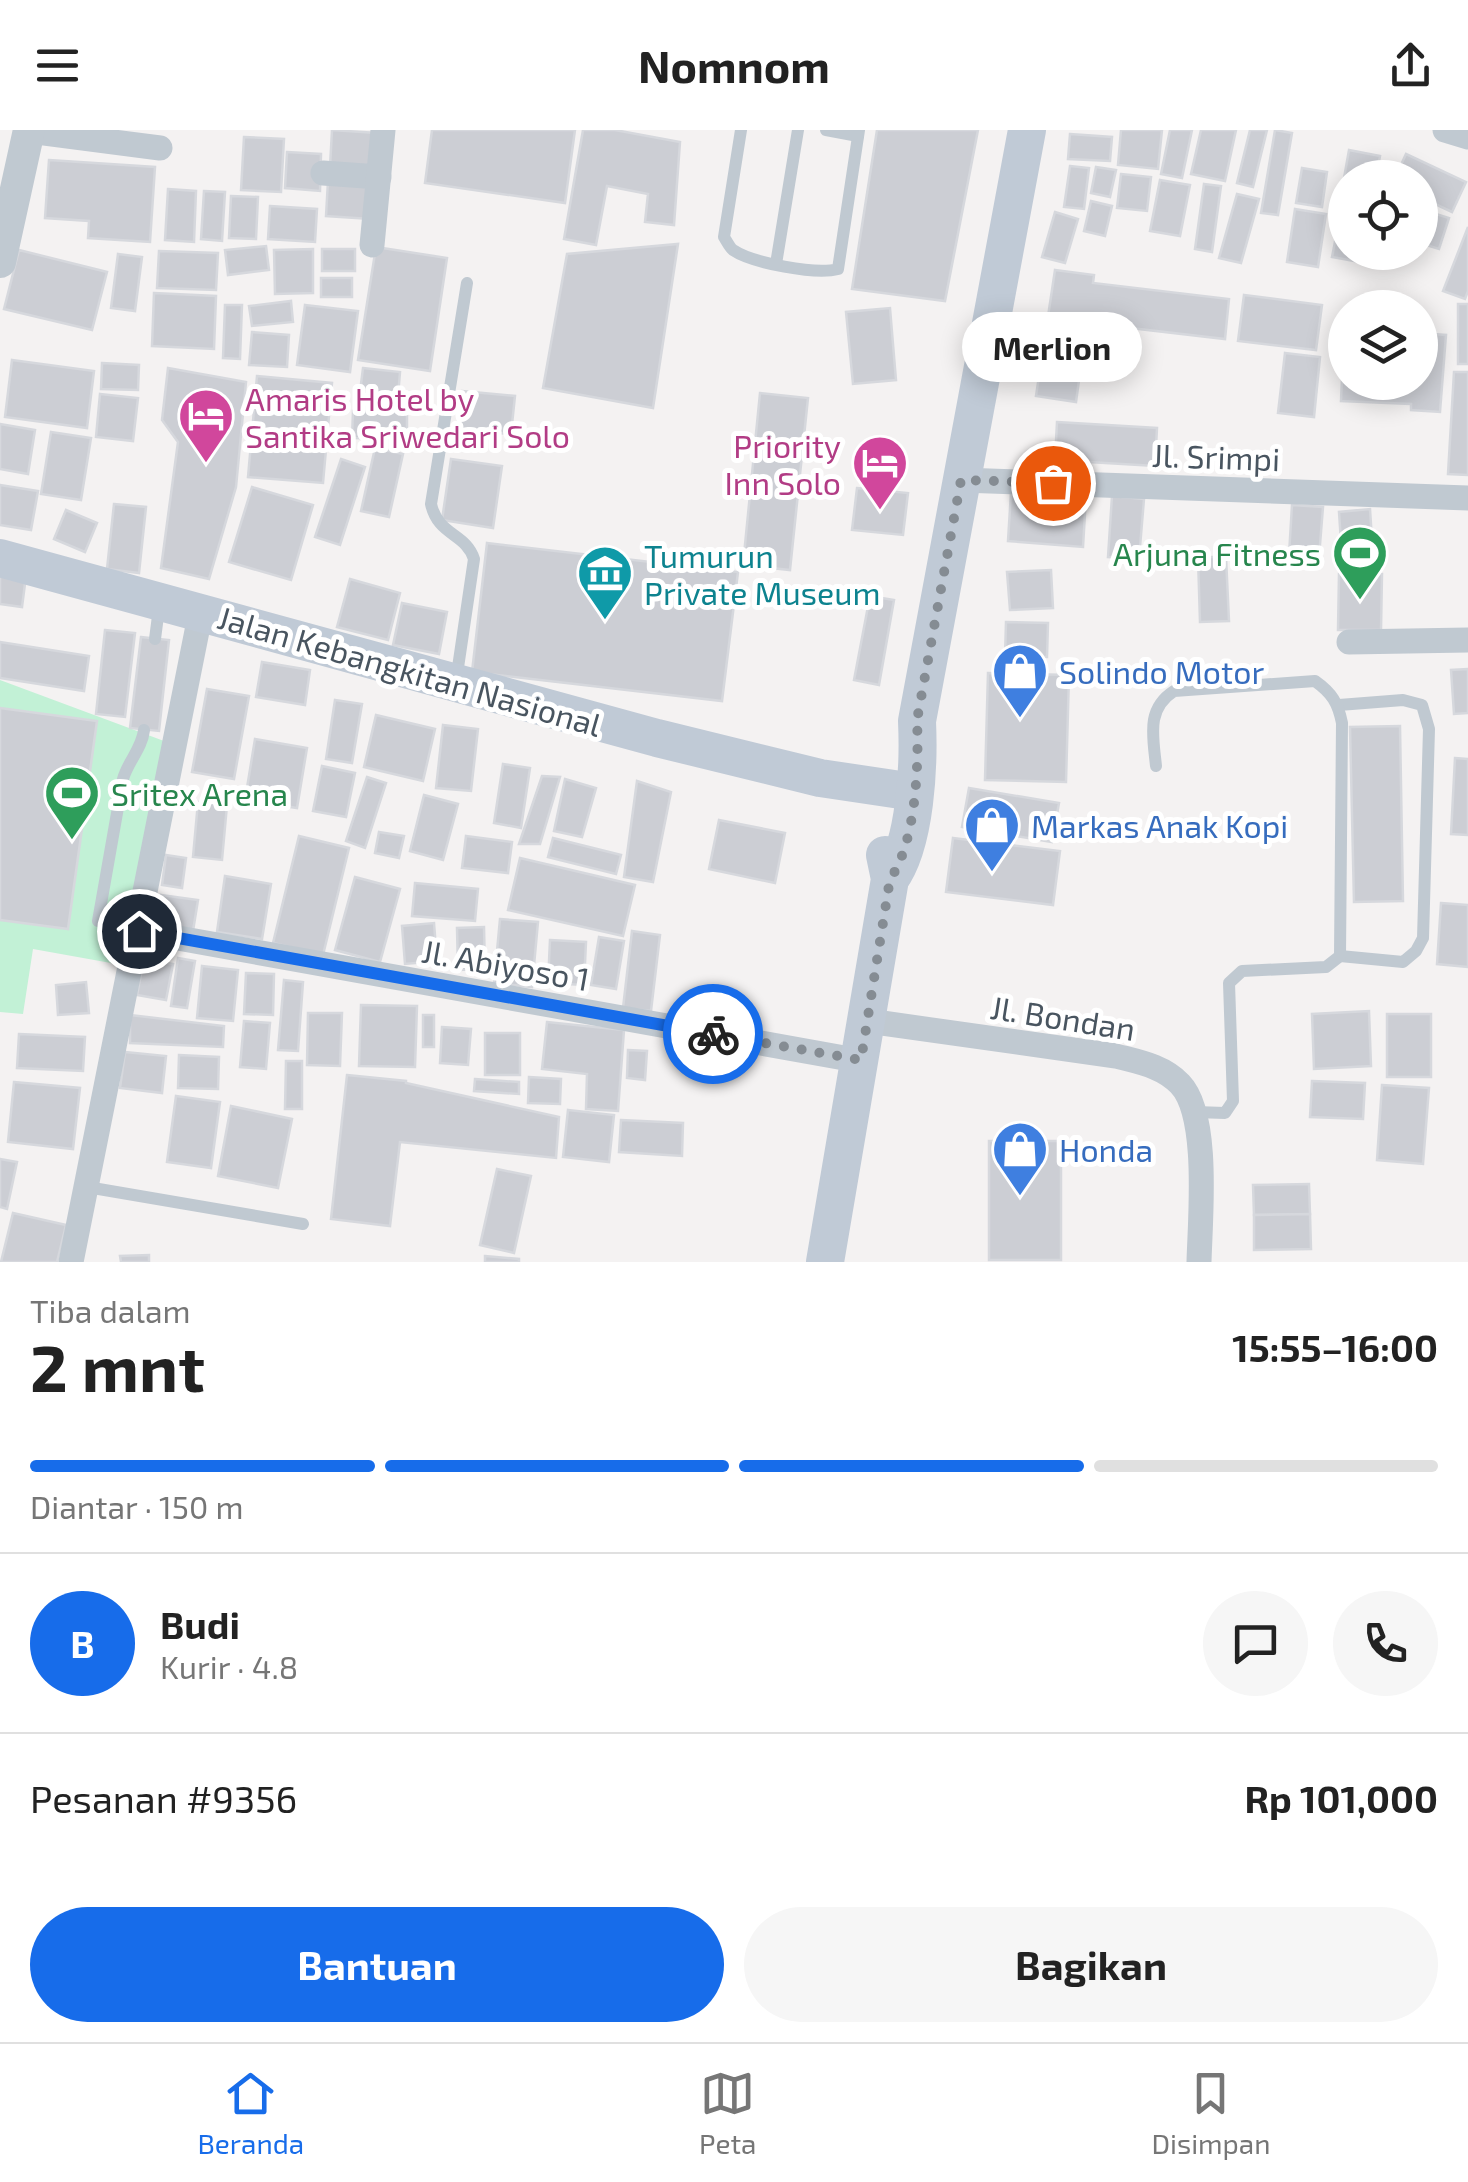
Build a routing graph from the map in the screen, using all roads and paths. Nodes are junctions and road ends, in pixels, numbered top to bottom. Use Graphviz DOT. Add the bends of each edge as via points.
graph roads {
  1 [pos="29,130"];
  2 [pos="383,130"];
  3 [pos="741,130"];
  4 [pos="798,130"];
  5 [pos="826,130"];
  6 [pos="1027,130"];
  7 [pos="1445,130"];
  8 [pos="859,133"];
  9 [pos="1468,137"];
  10 [pos="160,148"];
  11 [pos="322,173"];
  12 [pos="379,178"];
  13 [pos="372,245"];
  14 [pos="0,262"];
  15 [pos="776,264"];
  16 [pos="467,283"];
  17 [pos="961,480"];
  18 [pos="1468,498"];
  19 [pos="0,558"];
  20 [pos="160,600"];
  21 [pos="201,612"];
  22 [pos="155,639"];
  23 [pos="1468,640"];
  24 [pos="1349,642"];
  25 [pos="456,684"];
  26 [pos="1339,705"];
  27 [pos="144,730"];
  28 [pos="1156,766"];
  29 [pos="902,798"];
  30 [pos="139,931"];
  31 [pos="1340,956"];
  32 [pos="868,1020"];
  33 [pos="861,1060"];
  34 [pos="1195,1112"];
  35 [pos="87,1186"];
  36 [pos="303,1224"];
  37 [pos="71,1262"];
  38 [pos="825,1262"];
  39 [pos="1199,1262"];
  1 -- 10 [label="street"];
  1 -- 14 [label="street"];
  2 -- 12 [label="street"];
  3 -- 15 [label="lane" via="724,237 732,250"];
  4 -- 15 [label="lane"];
  5 -- 8 [label="lane"];
  6 -- 17 [label="main road"];
  7 -- 9 [label="street"];
  8 -- 15 [label="lane" via="838,269"];
  11 -- 12 [label="street"];
  12 -- 13 [label="street"];
  16 -- 25 [label="lane" via="431,504 434,519 474,559"];
  17 -- 18 [label="street, Jl. Srimpi"];
  17 -- 29 [label="main road" via="917,720 902,748"];
  19 -- 20 [label="main road, Jalan Kebangkitan Nasional"];
  20 -- 21 [label="main road, Jalan Kebangkitan Nasional"];
  20 -- 22 [label="lane"];
  21 -- 25 [label="main road, Jalan Kebangkitan Nasional"];
  21 -- 30 [label="street"];
  23 -- 24 [label="street"];
  25 -- 29 [label="main road, Jalan Kebangkitan Nasional"];
  26 -- 28 [label="lane" via="1315,680 1174,691 1152,720"];
  26 -- 31 [label="lane"];
  26 -- 31 [label="lane" via="1422,705 1429,729 1423,938 1403,962"];
  27 -- 30 [label="lane" via="122,779 98,921"];
  29 -- 32 [label="main road" via="885,857 890,879"];
  30 -- 33 [label="street, Jl. Abiyoso 1"];
  30 -- 35 [label="street"];
  31 -- 34 [label="lane" via="1326,968 1242,971 1228,983 1233,1102 1225,1113"];
  32 -- 33 [label="main road"];
  32 -- 34 [label="street, Jl. Bondan" via="1152,1065 1182,1084"];
  33 -- 38 [label="main road"];
  34 -- 39 [label="street"];
  35 -- 36 [label="lane"];
  35 -- 37 [label="street"];
}
